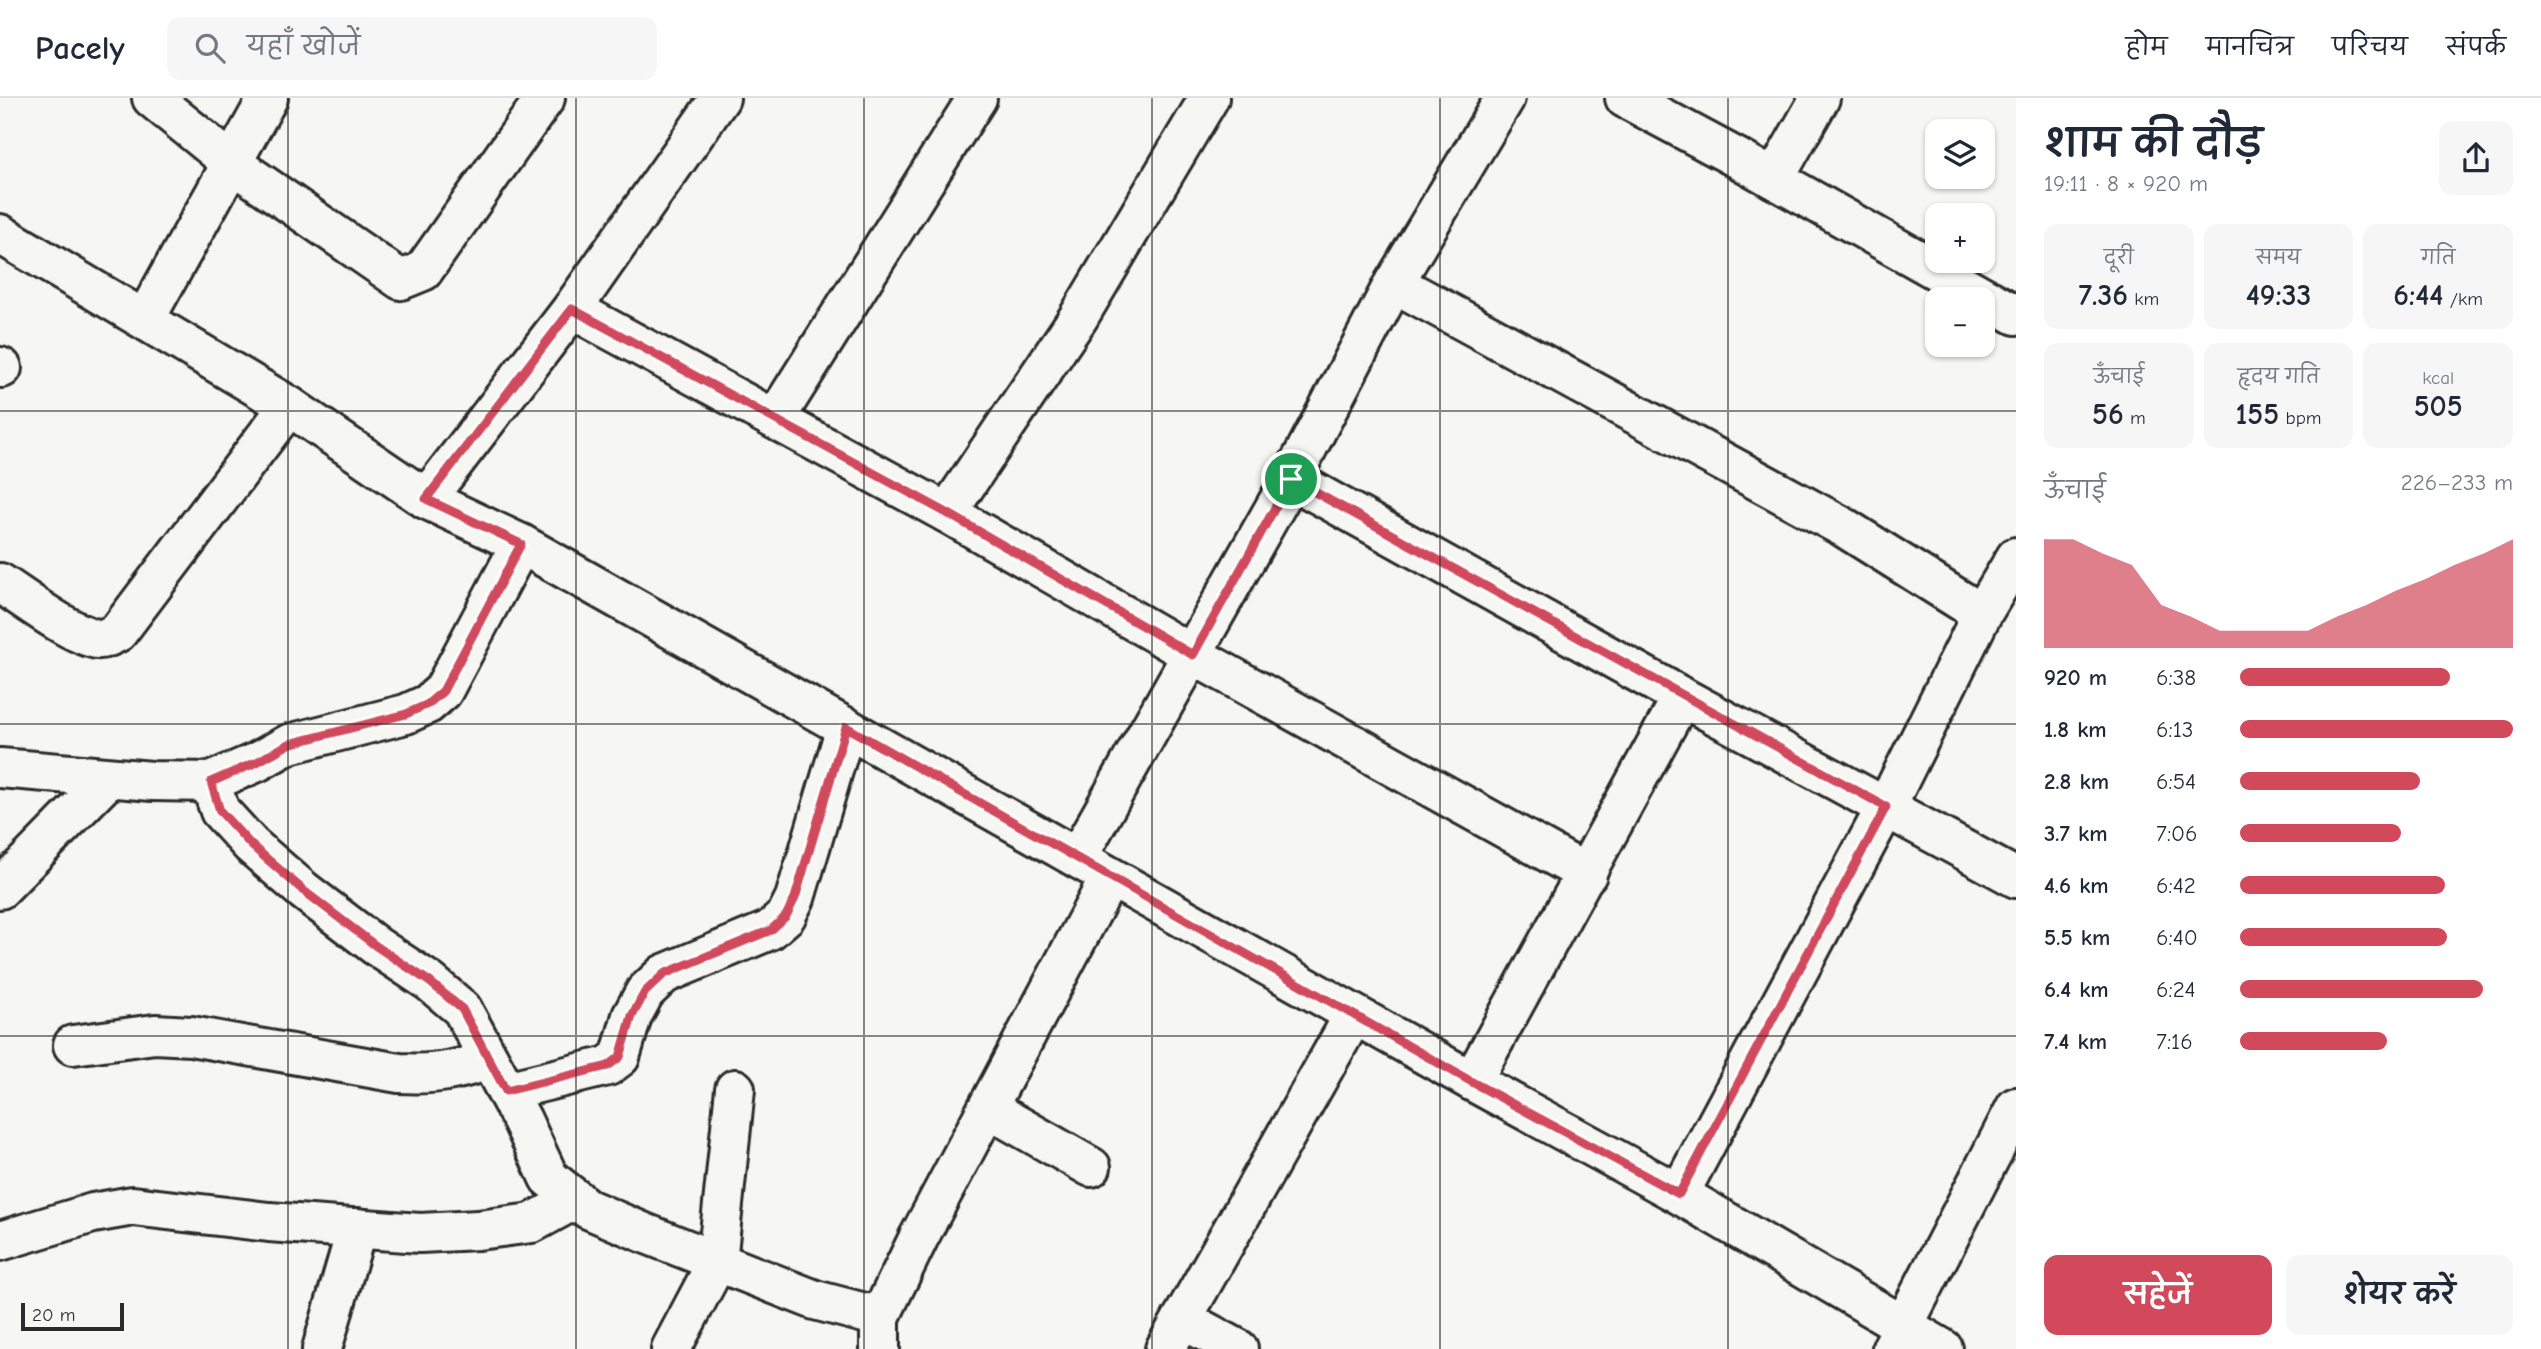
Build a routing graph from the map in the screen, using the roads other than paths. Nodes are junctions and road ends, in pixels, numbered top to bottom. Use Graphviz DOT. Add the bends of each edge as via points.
graph roads {
  1 [pos="152,98"];
  2 [pos="268,98"];
  3 [pos="545,98"];
  4 [pos="720,98"];
  5 [pos="977,98"];
  6 [pos="1209,98"];
  7 [pos="1505,98"];
  8 [pos="1625,98"];
  9 [pos="1820,98"];
  10 [pos="233,164"];
  11 [pos="1774,179"];
  12 [pos="0,234"];
  13 [pos="1394,283"];
  14 [pos="572,309"];
  15 [pos="2016,315"];
  16 [pos="145,318"];
  17 [pos="289,406"];
  18 [pos="775,419"];
  19 [pos="1291,479"];
  20 [pos="426,499"];
  21 [pos="947,513"];
  22 [pos="521,544"];
  23 [pos="2016,558"];
  24 [pos="0,583"];
  25 [pos="1982,614"];
  26 [pos="1193,655"];
  27 [pos="1682,696"];
  28 [pos="846,727"];
  29 [pos="0,768"];
  30 [pos="109,778"];
  31 [pos="211,782"];
  32 [pos="1886,807"];
  33 [pos="1077,858"];
  34 [pos="1587,874"];
  35 [pos="1110,877"];
  36 [pos="2016,878"];
  37 [pos="0,889"];
  38 [pos="1354,1015"];
  39 [pos="73,1045"];
  40 [pos="498,1075"];
  41 [pos="1472,1082"];
  42 [pos="735,1089"];
  43 [pos="2016,1107"];
  44 [pos="989,1110"];
  45 [pos="1091,1167"];
  46 [pos="1679,1194"];
  47 [pos="576,1199"];
  48 [pos="357,1228"];
  49 [pos="0,1241"];
  50 [pos="717,1262"];
  51 [pos="880,1333"];
  52 [pos="1174,1334"];
  53 [pos="1897,1338"];
  54 [pos="322,1349"];
  55 [pos="671,1349"];
  56 [pos="1238,1349"];
  57 [pos="1942,1349"];
  1 -- 10 [label="street"];
  2 -- 10 [label="street"];
  3 -- 10 [label="street" via="423,271 401,280"];
  4 -- 14 [label="street"];
  5 -- 18 [label="street"];
  6 -- 21 [label="street" via="1078,318"];
  7 -- 13 [label="street"];
  8 -- 11 [label="street"];
  9 -- 11 [label="street"];
  10 -- 16 [label="street"];
  11 -- 15 [label="street"];
  12 -- 16 [label="street"];
  13 -- 19 [label="street"];
  13 -- 25 [label="street" via="1844,528"];
  14 -- 18 [label="street"];
  14 -- 20 [label="street"];
  16 -- 17 [label="street"];
  17 -- 20 [label="street"];
  17 -- 24 [label="street" via="118,632 101,640 87,636"];
  18 -- 21 [label="street"];
  19 -- 26 [label="street"];
  19 -- 27 [label="street"];
  20 -- 22 [label="street"];
  21 -- 26 [label="street"];
  22 -- 28 [label="street"];
  22 -- 31 [label="street" via="443,691 428,704 406,714 289,744"];
  23 -- 25 [label="street"];
  25 -- 32 [label="street"];
  26 -- 33 [label="street"];
  26 -- 34 [label="street"];
  27 -- 32 [label="street"];
  27 -- 34 [label="street"];
  28 -- 33 [label="street"];
  28 -- 40 [label="street" via="786,916 771,930 664,974 645,992 632,1016 620,1057 608,1066"];
  29 -- 30 [label="street"];
  30 -- 31 [label="street"];
  30 -- 37 [label="street"];
  31 -- 40 [label="street" via="220,811 251,845 304,891 462,1009"];
  32 -- 36 [label="street"];
  32 -- 46 [label="street"];
  33 -- 35 [label="street"];
  34 -- 41 [label="street"];
  35 -- 38 [label="street"];
  35 -- 44 [label="street"];
  38 -- 41 [label="street"];
  38 -- 52 [label="street"];
  39 -- 40 [label="street" via="155,1034 191,1036 399,1073"];
  40 -- 47 [label="street" via="549,1178"];
  41 -- 46 [label="street"];
  42 -- 50 [label="street"];
  43 -- 53 [label="street"];
  44 -- 45 [label="street"];
  44 -- 51 [label="street" via="919,1237"];
  46 -- 53 [label="street"];
  47 -- 48 [label="street" via="532,1223 420,1233"];
  47 -- 50 [label="street" via="588,1209"];
  48 -- 49 [label="street" via="133,1206"];
  48 -- 54 [label="street"];
  50 -- 51 [label="street" via="815,1300"];
  50 -- 55 [label="street"];
  52 -- 56 [label="street"];
  53 -- 57 [label="street"];
}
